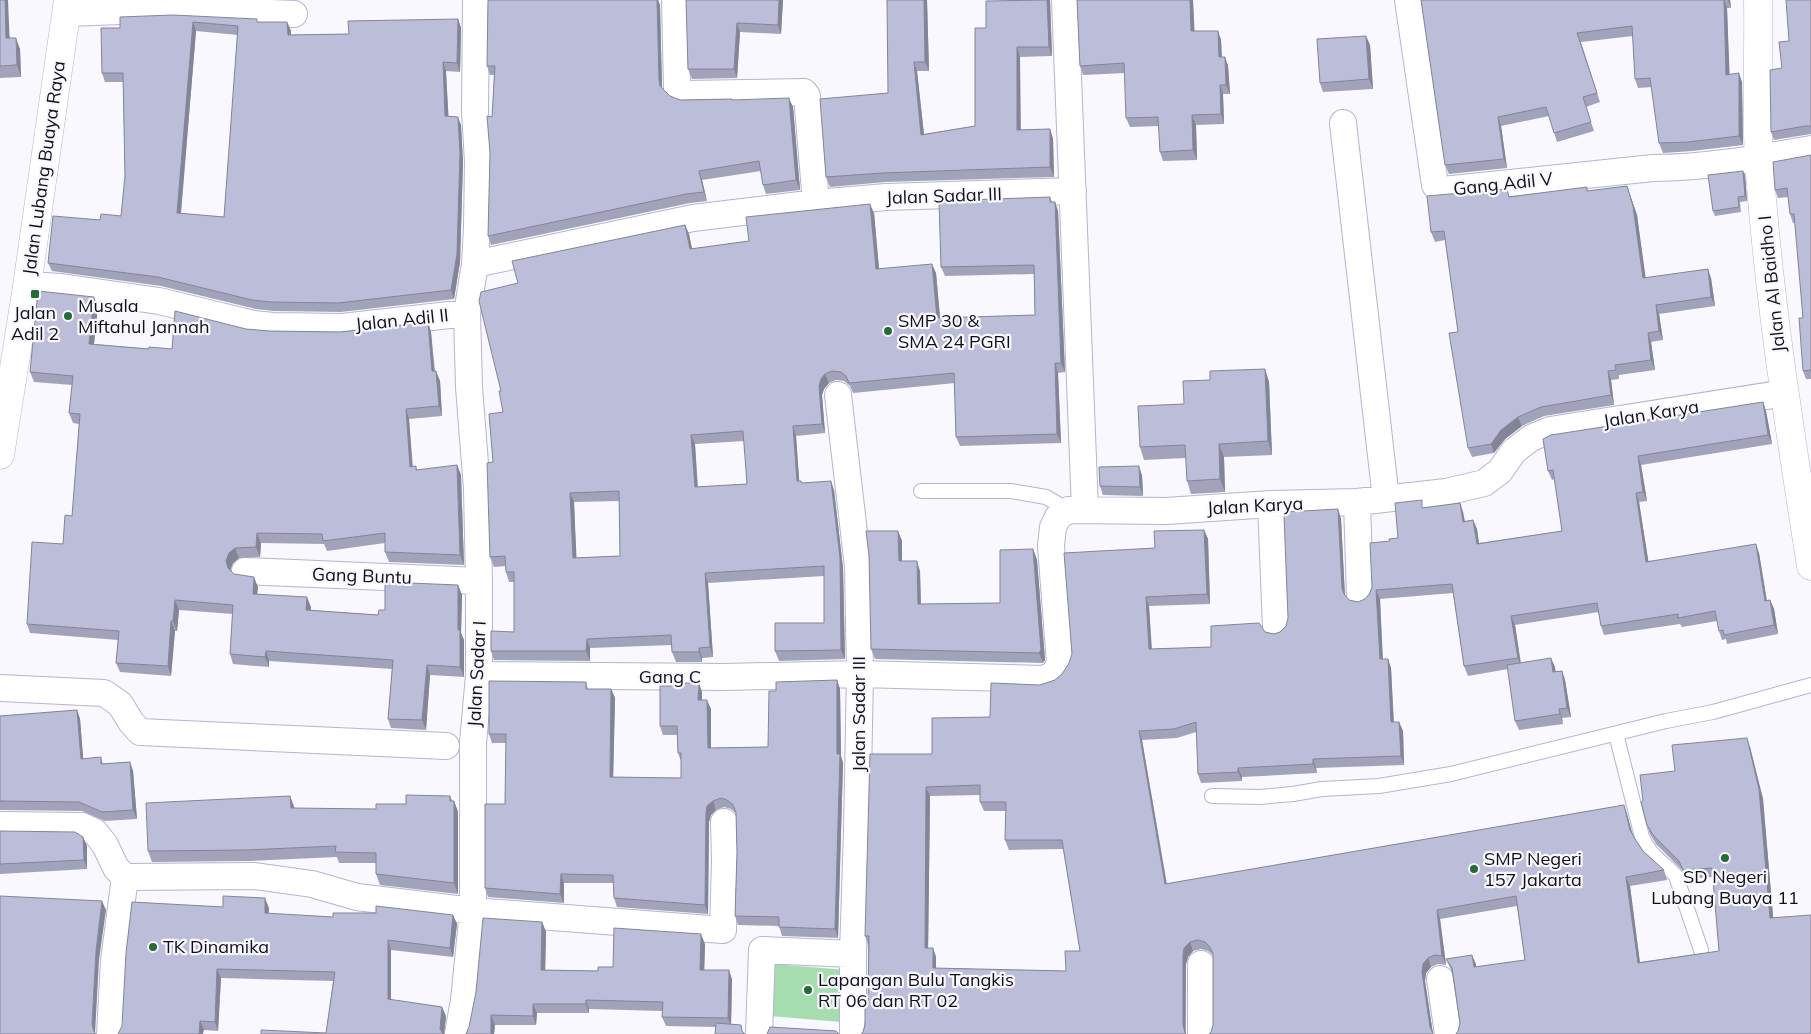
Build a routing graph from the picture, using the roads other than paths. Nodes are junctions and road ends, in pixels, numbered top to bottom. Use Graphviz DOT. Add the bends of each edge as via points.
graph roads {
  1 [pos="476,0"];
  2 [pos="675,0"];
  3 [pos="1065,0"];
  4 [pos="1408,0"];
  5 [pos="1758,0"];
  6 [pos="68,6"];
  7 [pos="294,14"];
  8 [pos="1343,123"];
  9 [pos="1811,149"];
  10 [pos="1759,158"];
  11 [pos="1073,190"];
  12 [pos="816,203"];
  13 [pos="475,264"];
  14 [pos="27,285"];
  15 [pos="467,313"];
  16 [pos="6,380"];
  17 [pos="1785,393"];
  18 [pos="838,395"];
  19 [pos="0,454"];
  20 [pos="921,491"];
  21 [pos="1805,491"];
  22 [pos="1386,499"];
  23 [pos="1357,502"];
  24 [pos="1271,504"];
  25 [pos="1077,510"];
  26 [pos="1811,566"];
  27 [pos="245,571"];
  28 [pos="480,581"];
  29 [pos="1360,596"];
  30 [pos="1276,628"];
  31 [pos="860,674"];
  32 [pos="479,675"];
  33 [pos="1811,685"];
  34 [pos="0,688"];
  35 [pos="1616,734"];
  36 [pos="446,746"];
  37 [pos="1212,796"];
  38 [pos="724,822"];
  39 [pos="0,825"];
  40 [pos="125,877"];
  41 [pos="473,911"];
  42 [pos="1701,950"];
  43 [pos="853,954"];
  44 [pos="1201,964"];
  45 [pos="1440,979"];
  46 [pos="110,1034"];
  47 [pos="458,1034"];
  48 [pos="759,1034"];
  49 [pos="853,1034"];
  50 [pos="1201,1034"];
  51 [pos="1448,1034"];
  1 -- 13 [label="street, Jalan Adil II" via="478,162"];
  2 -- 12 [label="street" via="677,89 680,92 804,92 807,96"];
  3 -- 11 [label="street"];
  4 -- 10 [label="street, Gang Adil V" via="1438,189"];
  5 -- 10 [label="street, Jalan Al Baidho I"];
  6 -- 7 [label="street"];
  6 -- 14 [label="street, Jalan Lubang Buaya Raya"];
  8 -- 22 [label="street"];
  9 -- 10 [label="street"];
  10 -- 17 [label="street, Jalan Al Baidho I"];
  11 -- 12 [label="street, Jalan Sadar III"];
  11 -- 25 [label="street"];
  12 -- 13 [label="street, Jalan Sadar III" via="693,218"];
  13 -- 15 [label="street, Jalan Adil II"];
  14 -- 15 [label="street, Jalan Adil II" via="159,301 272,326 342,327"];
  14 -- 16 [label="street, Jalan Lubang Buaya Raya"];
  15 -- 28 [label="street, Jalan Sadar I"];
  16 -- 19 [label="street, Jalan Lubang Buaya Raya"];
  17 -- 21 [label="street, Jalan Al Baidho I"];
  17 -- 22 [label="street, Jalan Karya" via="1550,430 1531,438 1514,451 1500,471 1484,483 1446,492"];
  18 -- 31 [label="street, Jalan Sadar III" via="858,568"];
  20 -- 25 [label="lane" via="1010,492 1046,497"];
  21 -- 26 [label="street, Jalan Al Baidho I"];
  22 -- 23 [label="street, Jalan Karya"];
  23 -- 24 [label="street, Jalan Karya"];
  23 -- 29 [label="street"];
  24 -- 25 [label="street, Jalan Karya" via="1166,511"];
  24 -- 30 [label="street"];
  25 -- 31 [label="street" via="1058,517 1050,546 1060,664 1053,675 1043,679"];
  27 -- 28 [label="street, Gang Buntu"];
  28 -- 32 [label="street, Jalan Sadar I"];
  31 -- 32 [label="street, Gang C" via="724,677"];
  31 -- 43 [label="street, Jalan Sadar III"];
  32 -- 41 [label="street, Jalan Sadar I" via="473,743"];
  33 -- 35 [label="lane"];
  34 -- 36 [label="street" via="104,693 120,704 140,732"];
  35 -- 37 [label="lane" via="1451,774 1379,786 1260,797"];
  35 -- 42 [label="lane" via="1642,837 1654,857 1676,876"];
  38 -- 41 [label="street" via="723,930"];
  39 -- 40 [label="street" via="82,826 95,832"];
  40 -- 41 [label="street" via="255,876 312,884 357,897"];
  40 -- 46 [label="street" via="114,961"];
  41 -- 47 [label="street, Jalan Sadar I"];
  43 -- 48 [label="street" via="762,950"];
  43 -- 49 [label="street, Jalan Sadar III"];
  44 -- 50 [label="street"];
  45 -- 51 [label="street"];
}
